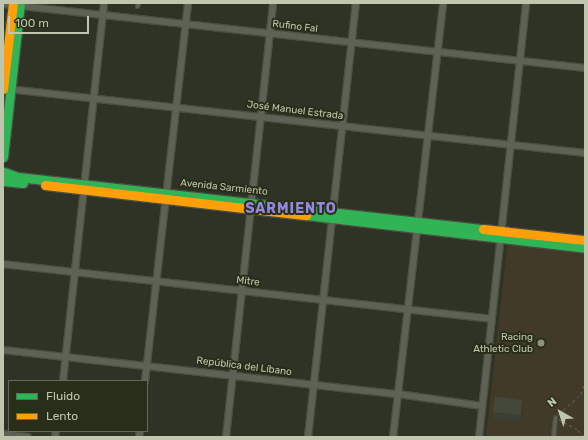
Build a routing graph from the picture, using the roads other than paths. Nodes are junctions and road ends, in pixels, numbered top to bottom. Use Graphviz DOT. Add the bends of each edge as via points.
graph roads {
  1 [pos="104,3"];
  2 [pos="188,3"];
  3 [pos="273,3"];
  4 [pos="356,3"];
  5 [pos="443,3"];
  6 [pos="526,3"];
  7 [pos="13,4"];
  8 [pos="103,15"];
  9 [pos="186,26"];
  10 [pos="270,34"];
  11 [pos="352,44"];
  12 [pos="437,51"];
  13 [pos="520,59"];
  14 [pos="585,68"];
  15 [pos="5,89"];
  16 [pos="93,98"];
  17 [pos="178,108"];
  18 [pos="261,117"];
  19 [pos="343,127"];
  20 [pos="428,136"];
  21 [pos="512,144"];
  22 [pos="585,153"];
  23 [pos="3,157"];
  24 [pos="4,171"];
  25 [pos="4,182"];
  26 [pos="84,187"];
  27 [pos="168,197"];
  28 [pos="251,206"];
  29 [pos="333,215"];
  30 [pos="418,224"];
  31 [pos="502,234"];
  32 [pos="583,241"];
  33 [pos="3,264"];
  34 [pos="75,274"];
  35 [pos="156,281"];
  36 [pos="241,291"];
  37 [pos="324,302"];
  38 [pos="407,310"];
  39 [pos="490,319"];
  40 [pos="3,350"];
  41 [pos="66,356"];
  42 [pos="147,366"];
  43 [pos="232,376"];
  44 [pos="63,380"];
  45 [pos="145,380"];
  46 [pos="314,385"];
  47 [pos="398,394"];
  48 [pos="482,406"];
  49 [pos="555,416"];
  50 [pos="3,434"];
  51 [pos="28,437"];
  52 [pos="226,437"];
  53 [pos="308,437"];
  54 [pos="393,437"];
  55 [pos="479,437"];
  56 [pos="553,437"];
  1 -- 8 [label="street"];
  2 -- 9 [label="street"];
  3 -- 10 [label="street"];
  4 -- 11 [label="street"];
  5 -- 12 [label="street"];
  6 -- 13 [label="street"];
  7 -- 8 [label="street, Rufino Fal"];
  7 -- 15 [label="main road"];
  8 -- 9 [label="street, Rufino Fal"];
  8 -- 16 [label="street"];
  9 -- 10 [label="street, Rufino Fal"];
  9 -- 17 [label="street"];
  10 -- 11 [label="street, Rufino Fal"];
  10 -- 18 [label="street"];
  11 -- 12 [label="street, Rufino Fal"];
  11 -- 19 [label="street"];
  12 -- 13 [label="street, Rufino Fal"];
  12 -- 20 [label="street"];
  13 -- 14 [label="street, Rufino Fal"];
  13 -- 21 [label="street"];
  15 -- 16 [label="street, José Manuel Estrada"];
  15 -- 23 [label="main road"];
  16 -- 17 [label="street, José Manuel Estrada"];
  16 -- 26 [label="street"];
  17 -- 18 [label="street, José Manuel Estrada"];
  17 -- 27 [label="street"];
  18 -- 19 [label="street, José Manuel Estrada"];
  18 -- 28 [label="street"];
  19 -- 20 [label="street, José Manuel Estrada"];
  19 -- 29 [label="street"];
  20 -- 21 [label="street, José Manuel Estrada"];
  20 -- 30 [label="street"];
  21 -- 22 [label="street, José Manuel Estrada"];
  21 -- 31 [label="street"];
  24 -- 25 [label="main road"];
  24 -- 26 [label="main road, Avenida Sarmiento" via="18,177"];
  25 -- 26 [label="main road, Avenida Sarmiento"];
  26 -- 27 [label="main road, Avenida Sarmiento"];
  26 -- 34 [label="street"];
  27 -- 28 [label="main road, Avenida Sarmiento"];
  27 -- 35 [label="street"];
  28 -- 29 [label="main road, Avenida Sarmiento"];
  28 -- 36 [label="street"];
  29 -- 30 [label="main road, Avenida Sarmiento"];
  29 -- 37 [label="street"];
  30 -- 31 [label="main road, Avenida Sarmiento"];
  30 -- 38 [label="street"];
  31 -- 32 [label="main road, Avenida Sarmiento"];
  31 -- 39 [label="street"];
  33 -- 34 [label="street, Mitre"];
  34 -- 35 [label="street, Mitre"];
  34 -- 41 [label="street"];
  35 -- 36 [label="street, Mitre"];
  35 -- 42 [label="street"];
  36 -- 37 [label="street, Mitre"];
  36 -- 43 [label="street"];
  37 -- 38 [label="street, Mitre"];
  37 -- 46 [label="street"];
  38 -- 39 [label="street, Mitre"];
  38 -- 47 [label="street"];
  39 -- 48 [label="street"];
  40 -- 41 [label="street, República del Líbano"];
  41 -- 42 [label="street, República del Líbano"];
  41 -- 44 [label="street"];
  42 -- 43 [label="street, República del Líbano"];
  42 -- 45 [label="street"];
  43 -- 46 [label="street, República del Líbano"];
  43 -- 52 [label="street"];
  46 -- 47 [label="street, República del Líbano"];
  46 -- 53 [label="street"];
  47 -- 48 [label="street, República del Líbano"];
  47 -- 54 [label="street"];
  48 -- 55 [label="street"];
  49 -- 56 [label="lane"];
  50 -- 51 [label="street"];
}
